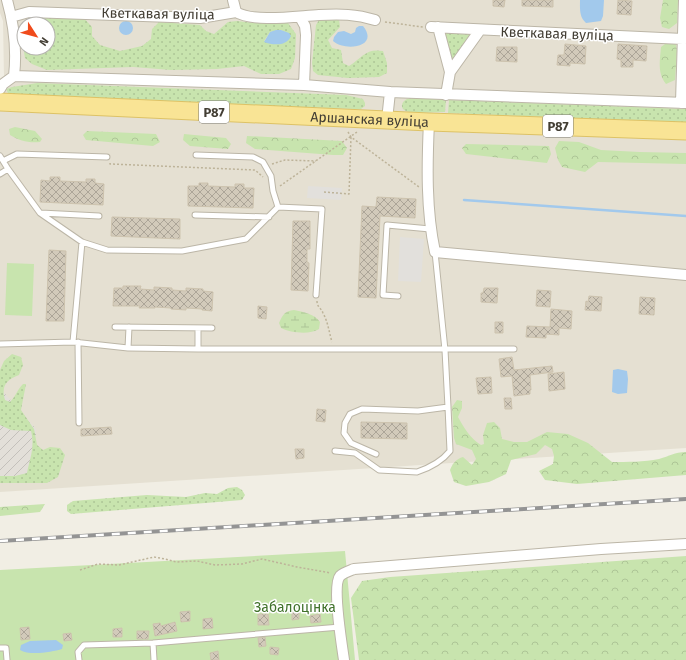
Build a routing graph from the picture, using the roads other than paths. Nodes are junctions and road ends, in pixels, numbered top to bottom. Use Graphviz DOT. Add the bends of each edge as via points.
graph roads {
  1 [pos="7,0"];
  2 [pos="233,0"];
  3 [pos="684,0"];
  4 [pos="236,12"];
  5 [pos="12,17"];
  6 [pos="300,18"];
  7 [pos="375,20"];
  8 [pos="480,30"];
  9 [pos="683,39"];
  10 [pos="450,72"];
  11 [pos="14,76"];
  12 [pos="1,85"];
  13 [pos="304,85"];
  14 [pos="390,92"];
  15 [pos="446,95"];
  16 [pos="0,102"];
  17 [pos="683,103"];
  18 [pos="380,120"];
  19 [pos="429,122"];
  20 [pos="686,131"];
  21 [pos="196,155"];
  22 [pos="107,157"];
  23 [pos="1,158"];
  24 [pos="8,169"];
  25 [pos="0,174"];
  26 [pos="278,207"];
  27 [pos="40,213"];
  28 [pos="195,215"];
  29 [pos="98,216"];
  30 [pos="269,217"];
  31 [pos="430,229"];
  32 [pos="82,242"];
  33 [pos="435,252"];
  34 [pos="686,275"];
  35 [pos="316,296"];
  36 [pos="398,296"];
  37 [pos="115,327"];
  38 [pos="129,327"];
  39 [pos="198,328"];
  40 [pos="212,328"];
  41 [pos="76,342"];
  42 [pos="0,344"];
  43 [pos="128,348"];
  44 [pos="198,349"];
  45 [pos="514,349"];
  46 [pos="445,350"];
  47 [pos="448,407"];
  48 [pos="79,423"];
  49 [pos="335,451"];
  50 [pos="376,454"];
  51 [pos="686,544"];
  52 [pos="340,627"];
  53 [pos="153,643"];
  54 [pos="0,648"];
  55 [pos="7,660"];
  56 [pos="79,660"];
  57 [pos="154,660"];
  58 [pos="344,660"];
  1 -- 5 [label="street"];
  2 -- 4 [label="street"];
  3 -- 9 [label="street"];
  4 -- 5 [label="street, Кветкавая вуліца" via="200,18 29,12"];
  4 -- 6 [label="street, Кветкавая вуліца" via="253,17"];
  5 -- 11 [label="street" via="16,56"];
  6 -- 7 [label="street, Кветкавая вуліца" via="347,15"];
  6 -- 13 [label="street" via="305,26 306,35"];
  8 -- 9 [label="street, Кветкавая вуліца"];
  8 -- 10 [label="street"];
  8 -- 10 [label="street, Кветкавая вуліца" via="434,27"];
  9 -- 17 [label="street"];
  10 -- 15 [label="street"];
  11 -- 12 [label="street"];
  11 -- 13 [label="street"];
  13 -- 14 [label="street"];
  14 -- 15 [label="street"];
  14 -- 18 [label="street"];
  15 -- 17 [label="street"];
  16 -- 18 [label="main road, Аршанская вуліца / Р87"];
  18 -- 19 [label="main road, Аршанская вуліца / Р87"];
  19 -- 20 [label="main road, Р87"];
  19 -- 31 [label="street, Аршанская вуліца"];
  21 -- 26 [label="lane" via="254,157 263,162 271,176"];
  22 -- 23 [label="lane" via="17,154"];
  23 -- 24 [label="lane"];
  24 -- 25 [label="lane"];
  24 -- 27 [label="lane"];
  26 -- 30 [label="lane"];
  26 -- 35 [label="lane" via="322,209"];
  27 -- 29 [label="lane"];
  27 -- 32 [label="lane"];
  28 -- 30 [label="lane"];
  30 -- 32 [label="lane" via="246,239 182,251 107,250"];
  31 -- 33 [label="street, Аршанская вуліца"];
  31 -- 36 [label="lane" via="387,225 383,295"];
  32 -- 41 [label="lane"];
  33 -- 34 [label="street"];
  33 -- 46 [label="lane"];
  37 -- 38 [label="lane"];
  38 -- 39 [label="lane"];
  38 -- 43 [label="lane"];
  39 -- 40 [label="lane"];
  39 -- 44 [label="lane"];
  41 -- 42 [label="lane"];
  41 -- 43 [label="lane"];
  41 -- 48 [label="lane"];
  43 -- 44 [label="lane"];
  44 -- 46 [label="lane"];
  45 -- 46 [label="lane"];
  46 -- 47 [label="lane"];
  47 -- 49 [label="lane" via="450,451 445,458 417,472 379,470 355,453"];
  47 -- 50 [label="lane" via="418,411 362,409 350,414 345,423 344,433 351,443"];
  51 -- 52 [label="street" via="354,569 340,575 337,581"];
  52 -- 53 [label="lane"];
  52 -- 58 [label="street"];
  53 -- 56 [label="lane" via="84,645 78,652"];
  53 -- 57 [label="lane"];
  54 -- 55 [label="lane" via="6,648"];
}
